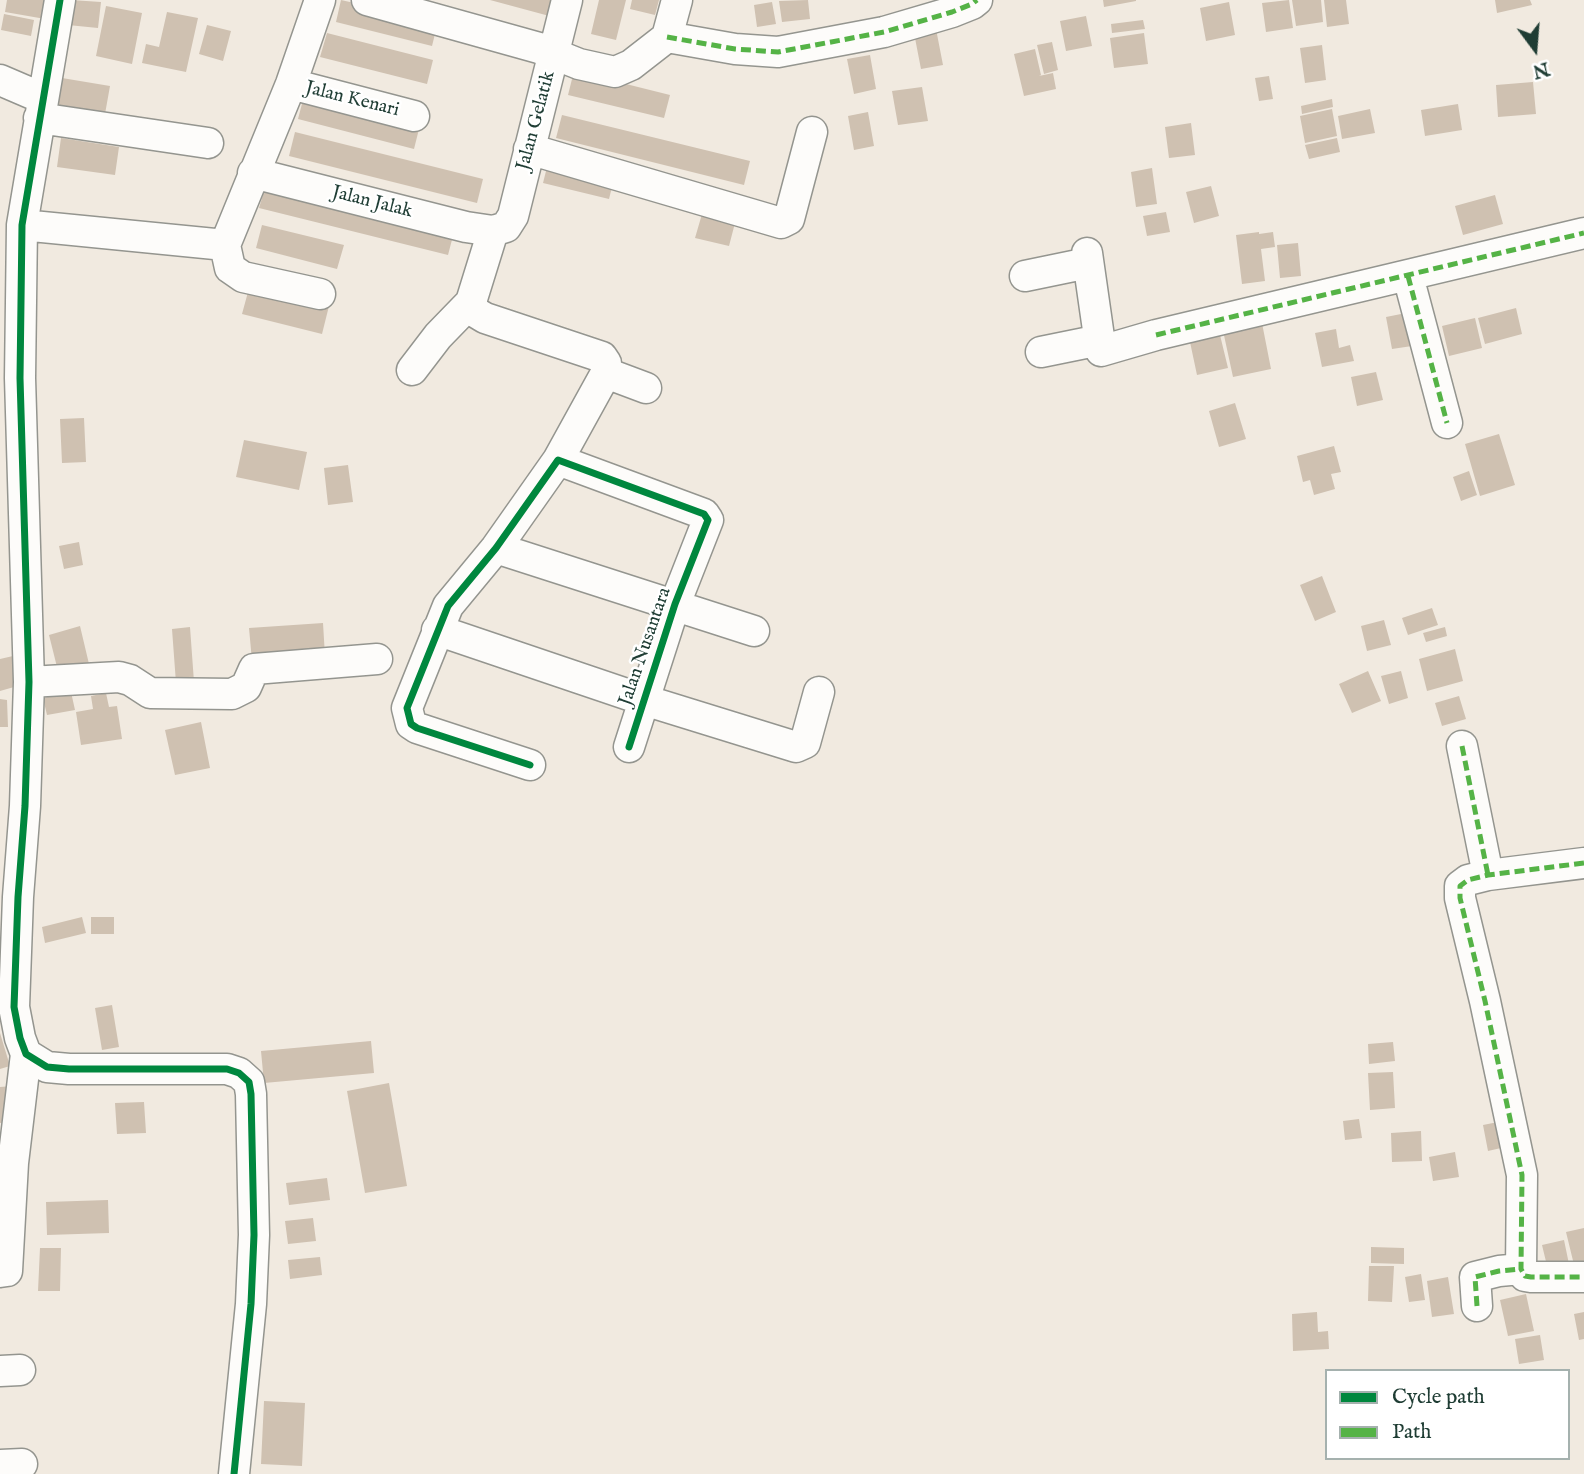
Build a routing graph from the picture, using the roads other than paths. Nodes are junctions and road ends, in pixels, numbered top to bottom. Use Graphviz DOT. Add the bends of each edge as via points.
graph roads {
  1 [pos="60,0"];
  2 [pos="320,0"];
  3 [pos="367,0"];
  4 [pos="567,0"];
  5 [pos="677,0"];
  6 [pos="977,0"];
  7 [pos="667,37"];
  8 [pos="555,55"];
  9 [pos="0,80"];
  10 [pos="290,84"];
  11 [pos="41,108"];
  12 [pos="414,116"];
  13 [pos="813,132"];
  14 [pos="208,143"];
  15 [pos="529,149"];
  16 [pos="253,173"];
  17 [pos="22,225"];
  18 [pos="493,231"];
  19 [pos="1584,233"];
  20 [pos="225,245"];
  21 [pos="1025,276"];
  22 [pos="1408,276"];
  23 [pos="320,294"];
  24 [pos="471,302"];
  25 [pos="1100,340"];
  26 [pos="1041,352"];
  27 [pos="412,370"];
  28 [pos="606,373"];
  29 [pos="10,378"];
  30 [pos="646,388"];
  31 [pos="1447,423"];
  32 [pos="558,460"];
  33 [pos="496,548"];
  34 [pos="675,604"];
  35 [pos="436,631"];
  36 [pos="754,631"];
  37 [pos="377,659"];
  38 [pos="29,682"];
  39 [pos="819,692"];
  40 [pos="644,700"];
  41 [pos="1462,746"];
  42 [pos="629,747"];
  43 [pos="530,765"];
  44 [pos="1584,863"];
  45 [pos="1488,875"];
  46 [pos="26,1054"];
  47 [pos="1521,1269"];
  48 [pos="0,1272"];
  49 [pos="1584,1277"];
  50 [pos="1477,1306"];
  51 [pos="234,1474"];
  1 -- 11 [label="street"];
  2 -- 10 [label="street"];
  3 -- 8 [label="street"];
  4 -- 8 [label="street, Jalan Gelatik"];
  5 -- 7 [label="street"];
  6 -- 7 [label="street" via="884,32 796,50 758,51"];
  7 -- 8 [label="street" via="622,71"];
  8 -- 15 [label="street, Jalan Gelatik"];
  9 -- 11 [label="street"];
  10 -- 12 [label="street, Jalan Kenari"];
  10 -- 16 [label="street"];
  11 -- 14 [label="street"];
  11 -- 17 [label="street"];
  13 -- 15 [label="street" via="789,219 784,223"];
  15 -- 18 [label="street, Jalan Gelatik" via="510,223"];
  16 -- 18 [label="street, Jalan Jalak"];
  16 -- 20 [label="street"];
  17 -- 20 [label="street"];
  17 -- 29 [label="street"];
  18 -- 24 [label="street"];
  19 -- 22 [label="street"];
  20 -- 23 [label="street" via="230,268 243,277"];
  21 -- 25 [label="street" via="1087,258"];
  22 -- 25 [label="street" via="1101,351"];
  22 -- 31 [label="street"];
  24 -- 27 [label="street"];
  24 -- 28 [label="street" via="475,312 485,318 602,357"];
  25 -- 26 [label="street"];
  28 -- 30 [label="street"];
  28 -- 32 [label="street"];
  29 -- 38 [label="street"];
  32 -- 33 [label="street"];
  32 -- 34 [label="street, Jalan Nusantara" via="704,514 708,522"];
  33 -- 34 [label="street"];
  33 -- 35 [label="street" via="448,606"];
  34 -- 36 [label="street"];
  34 -- 40 [label="street, Jalan Nusantara"];
  35 -- 40 [label="street"];
  35 -- 43 [label="street" via="407,708 411,724"];
  37 -- 38 [label="street" via="254,669 246,687 232,694 150,693 119,677"];
  38 -- 46 [label="street" via="15,1007"];
  39 -- 40 [label="street" via="805,743 796,747"];
  40 -- 42 [label="street, Jalan Nusantara"];
  41 -- 45 [label="street"];
  44 -- 45 [label="street"];
  45 -- 47 [label="street" via="1460,886 1460,898 1522,1175"];
  46 -- 48 [label="street" via="7,1271"];
  46 -- 51 [label="street" via="57,1069 227,1069 249,1082 254,1235"];
  47 -- 49 [label="street" via="1531,1277"];
  47 -- 50 [label="street" via="1475,1277"];
}
